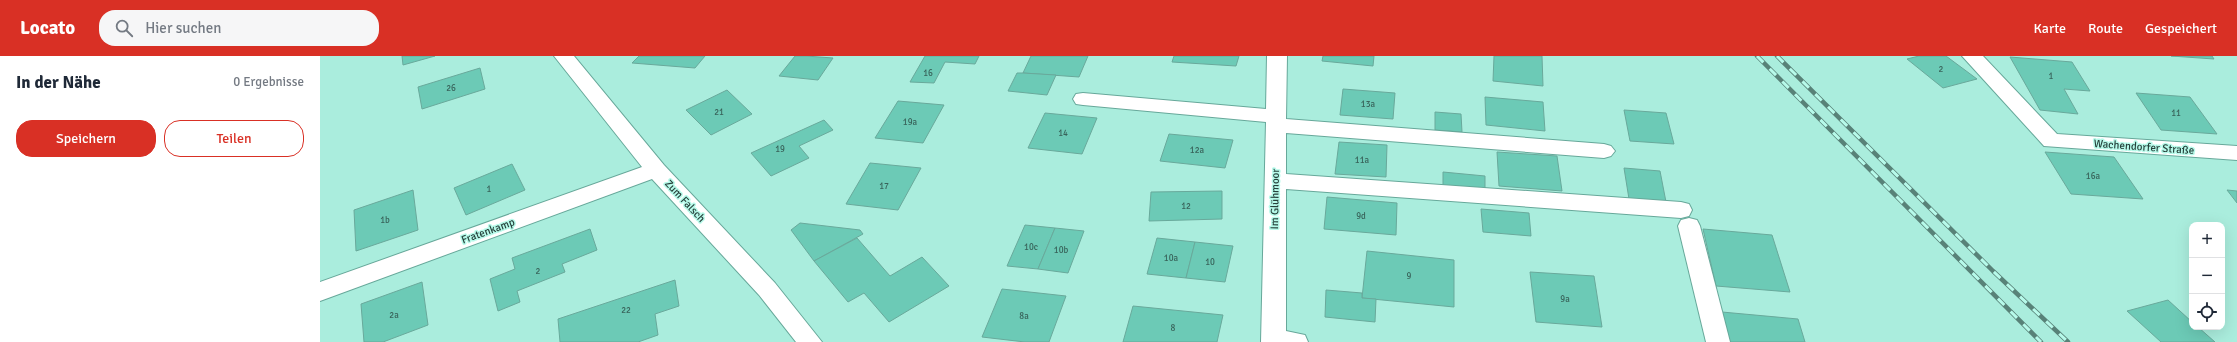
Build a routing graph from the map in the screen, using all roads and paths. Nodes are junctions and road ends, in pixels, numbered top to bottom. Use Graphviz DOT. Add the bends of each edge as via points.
graph roads {
  1 [pos="564,56"];
  2 [pos="1277,56"];
  3 [pos="1972,56"];
  4 [pos="1083,99"];
  5 [pos="1276,120"];
  6 [pos="1604,151"];
  7 [pos="2237,153"];
  8 [pos="656,170"];
  9 [pos="1275,181"];
  10 [pos="320,292"];
  11 [pos="1281,341"];
  12 [pos="810,342"];
  13 [pos="1718,342"];
  1 -- 8 [label="street, Zum Falsch"];
  2 -- 5 [label="street, Im Glühmoor"];
  3 -- 7 [label="street, Wachendorfer Straße" via="2051,141"];
  4 -- 5 [label="street"];
  5 -- 6 [label="street"];
  5 -- 9 [label="street, Im Glühmoor"];
  8 -- 10 [label="street, Fratenkamp"];
  8 -- 12 [label="street, Zum Falsch" via="767,289"];
  9 -- 11 [label="street, Im Glühmoor"];
  9 -- 13 [label="street" via="1685,218"];
}
